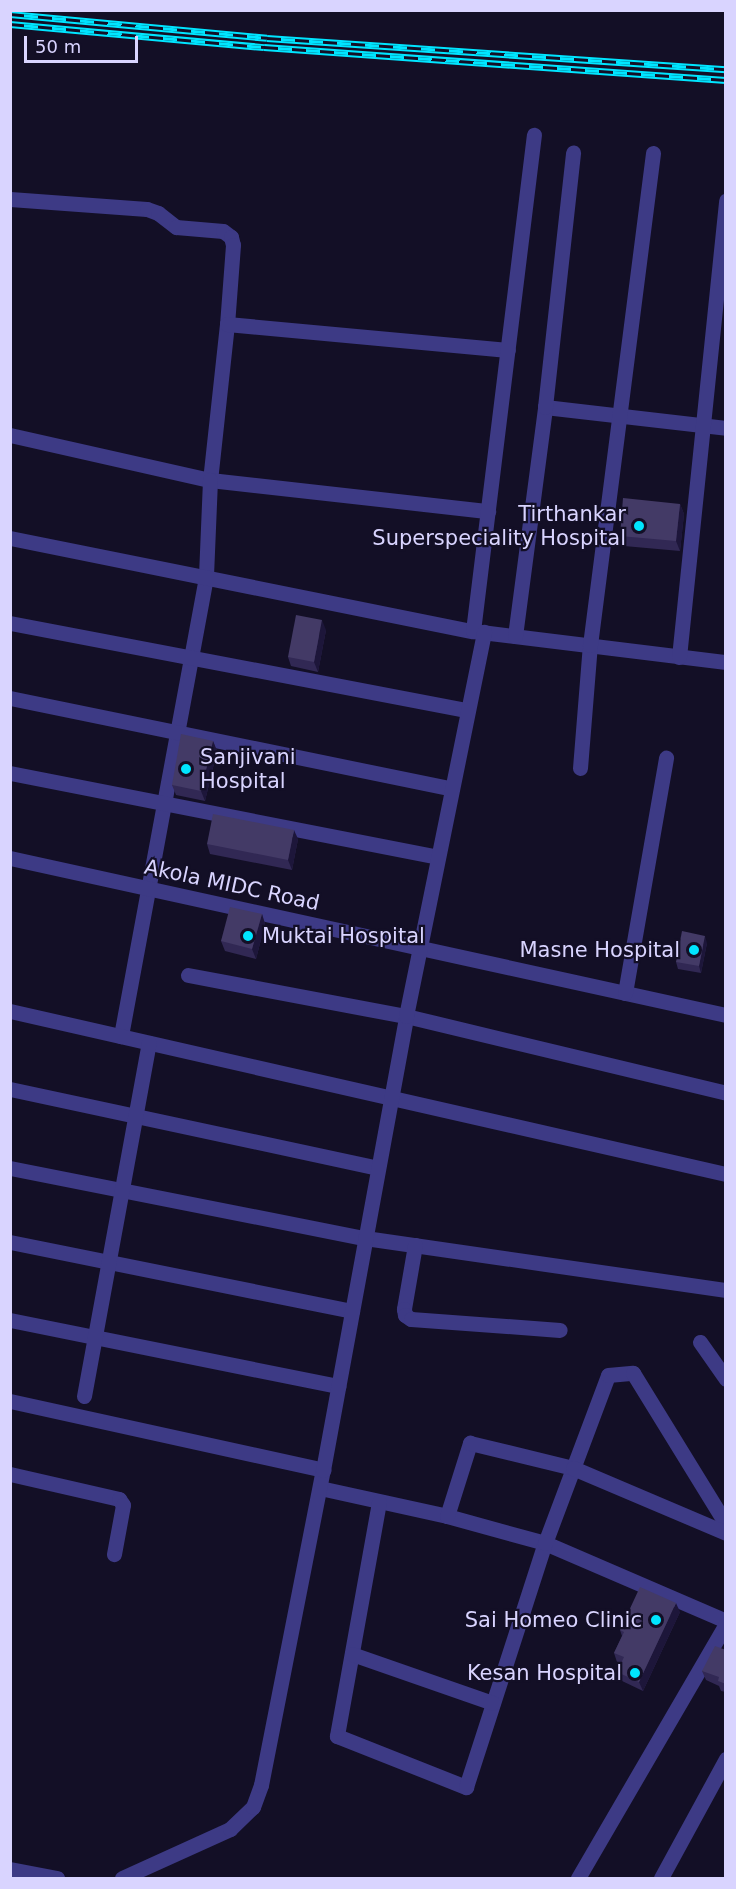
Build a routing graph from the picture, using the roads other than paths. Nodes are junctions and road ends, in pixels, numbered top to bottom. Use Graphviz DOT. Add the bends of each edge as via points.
graph roads {
  1 [pos="534,135"];
  2 [pos="573,153"];
  3 [pos="653,153"];
  4 [pos="10,199"];
  5 [pos="726,200"];
  6 [pos="227,324"];
  7 [pos="508,350"];
  8 [pos="545,407"];
  9 [pos="618,416"];
  10 [pos="702,426"];
  11 [pos="726,428"];
  12 [pos="10,435"];
  13 [pos="210,480"];
  14 [pos="488,511"];
  15 [pos="10,538"];
  16 [pos="206,577"];
  17 [pos="10,623"];
  18 [pos="479,632"];
  19 [pos="515,636"];
  20 [pos="590,645"];
  21 [pos="191,656"];
  22 [pos="679,657"];
  23 [pos="726,662"];
  24 [pos="10,698"];
  25 [pos="468,710"];
  26 [pos="178,732"];
  27 [pos="666,758"];
  28 [pos="580,768"];
  29 [pos="10,773"];
  30 [pos="452,789"];
  31 [pos="165,803"];
  32 [pos="438,857"];
  33 [pos="10,858"];
  34 [pos="149,888"];
  35 [pos="420,948"];
  36 [pos="188,975"];
  37 [pos="625,993"];
  38 [pos="10,1011"];
  39 [pos="726,1015"];
  40 [pos="406,1016"];
  41 [pos="121,1036"];
  42 [pos="149,1043"];
  43 [pos="10,1089"];
  44 [pos="726,1093"];
  45 [pos="390,1097"];
  46 [pos="136,1116"];
  47 [pos="10,1168"];
  48 [pos="378,1168"];
  49 [pos="726,1174"];
  50 [pos="123,1190"];
  51 [pos="365,1238"];
  52 [pos="10,1242"];
  53 [pos="416,1245"];
  54 [pos="110,1262"];
  55 [pos="726,1290"];
  56 [pos="352,1311"];
  57 [pos="10,1320"];
  58 [pos="560,1330"];
  59 [pos="96,1338"];
  60 [pos="700,1342"];
  61 [pos="726,1378"];
  62 [pos="338,1386"];
  63 [pos="84,1396"];
  64 [pos="10,1401"];
  65 [pos="573,1468"];
  66 [pos="323,1470"];
  67 [pos="10,1474"];
  68 [pos="320,1488"];
  69 [pos="379,1502"];
  70 [pos="447,1516"];
  71 [pos="726,1524"];
  72 [pos="726,1533"];
  73 [pos="545,1543"];
  74 [pos="114,1554"];
  75 [pos="726,1622"];
  76 [pos="352,1654"];
  77 [pos="493,1703"];
  78 [pos="726,1759"];
  79 [pos="10,1869"];
  80 [pos="147,1873"];
  81 [pos="57,1878"];
  82 [pos="122,1878"];
  83 [pos="578,1878"];
  84 [pos="662,1878"];
  1 -- 7 [label="street"];
  2 -- 8 [label="street"];
  3 -- 9 [label="street"];
  4 -- 6 [label="street" via="147,209 176,227 228,233 233,245"];
  5 -- 10 [label="street"];
  6 -- 7 [label="street"];
  6 -- 13 [label="street"];
  7 -- 14 [label="street"];
  8 -- 9 [label="street"];
  8 -- 19 [label="street"];
  9 -- 10 [label="street"];
  9 -- 20 [label="street"];
  10 -- 11 [label="street"];
  10 -- 22 [label="street"];
  12 -- 13 [label="street"];
  13 -- 14 [label="street"];
  13 -- 16 [label="street"];
  14 -- 18 [label="street"];
  15 -- 16 [label="street"];
  16 -- 18 [label="street"];
  16 -- 21 [label="street"];
  17 -- 21 [label="street"];
  18 -- 19 [label="street"];
  18 -- 25 [label="street"];
  19 -- 20 [label="street"];
  20 -- 22 [label="street"];
  20 -- 28 [label="street"];
  21 -- 25 [label="street"];
  21 -- 26 [label="street"];
  22 -- 23 [label="street"];
  24 -- 26 [label="street"];
  25 -- 30 [label="street"];
  26 -- 30 [label="street"];
  26 -- 31 [label="street"];
  27 -- 37 [label="street"];
  29 -- 31 [label="street"];
  30 -- 32 [label="street"];
  31 -- 32 [label="street"];
  31 -- 34 [label="street"];
  32 -- 35 [label="street"];
  33 -- 34 [label="street, Akola MIDC Road"];
  34 -- 35 [label="street, Akola MIDC Road"];
  34 -- 41 [label="street"];
  35 -- 37 [label="street, Akola MIDC Road"];
  35 -- 40 [label="street"];
  36 -- 40 [label="street"];
  37 -- 39 [label="street, Akola MIDC Road"];
  38 -- 41 [label="street"];
  40 -- 44 [label="street"];
  40 -- 45 [label="street"];
  41 -- 42 [label="street"];
  42 -- 45 [label="street"];
  42 -- 46 [label="street"];
  43 -- 46 [label="street"];
  45 -- 48 [label="street"];
  45 -- 49 [label="street"];
  46 -- 48 [label="street"];
  46 -- 50 [label="street"];
  47 -- 50 [label="street"];
  48 -- 51 [label="street"];
  50 -- 51 [label="street"];
  50 -- 54 [label="street"];
  51 -- 53 [label="street"];
  51 -- 56 [label="street"];
  52 -- 54 [label="street"];
  53 -- 55 [label="street"];
  53 -- 58 [label="street" via="405,1316"];
  54 -- 56 [label="street"];
  54 -- 59 [label="street"];
  56 -- 62 [label="street"];
  57 -- 59 [label="street"];
  59 -- 62 [label="street"];
  59 -- 63 [label="street"];
  60 -- 61 [label="street"];
  62 -- 66 [label="street"];
  64 -- 66 [label="street"];
  65 -- 70 [label="street" via="470,1443"];
  65 -- 71 [label="street" via="608,1375 633,1373"];
  65 -- 72 [label="street"];
  65 -- 73 [label="street"];
  66 -- 68 [label="street"];
  67 -- 74 [label="street" via="119,1499 123,1505"];
  68 -- 69 [label="street"];
  68 -- 80 [label="street" via="261,1785 253,1807 231,1829"];
  69 -- 70 [label="street"];
  69 -- 76 [label="street"];
  70 -- 73 [label="street"];
  73 -- 75 [label="street"];
  73 -- 77 [label="street"];
  75 -- 83 [label="street"];
  76 -- 77 [label="street"];
  76 -- 77 [label="street" via="337,1736 466,1787"];
  78 -- 84 [label="street"];
  79 -- 81 [label="street"];
  80 -- 82 [label="street"];
}
